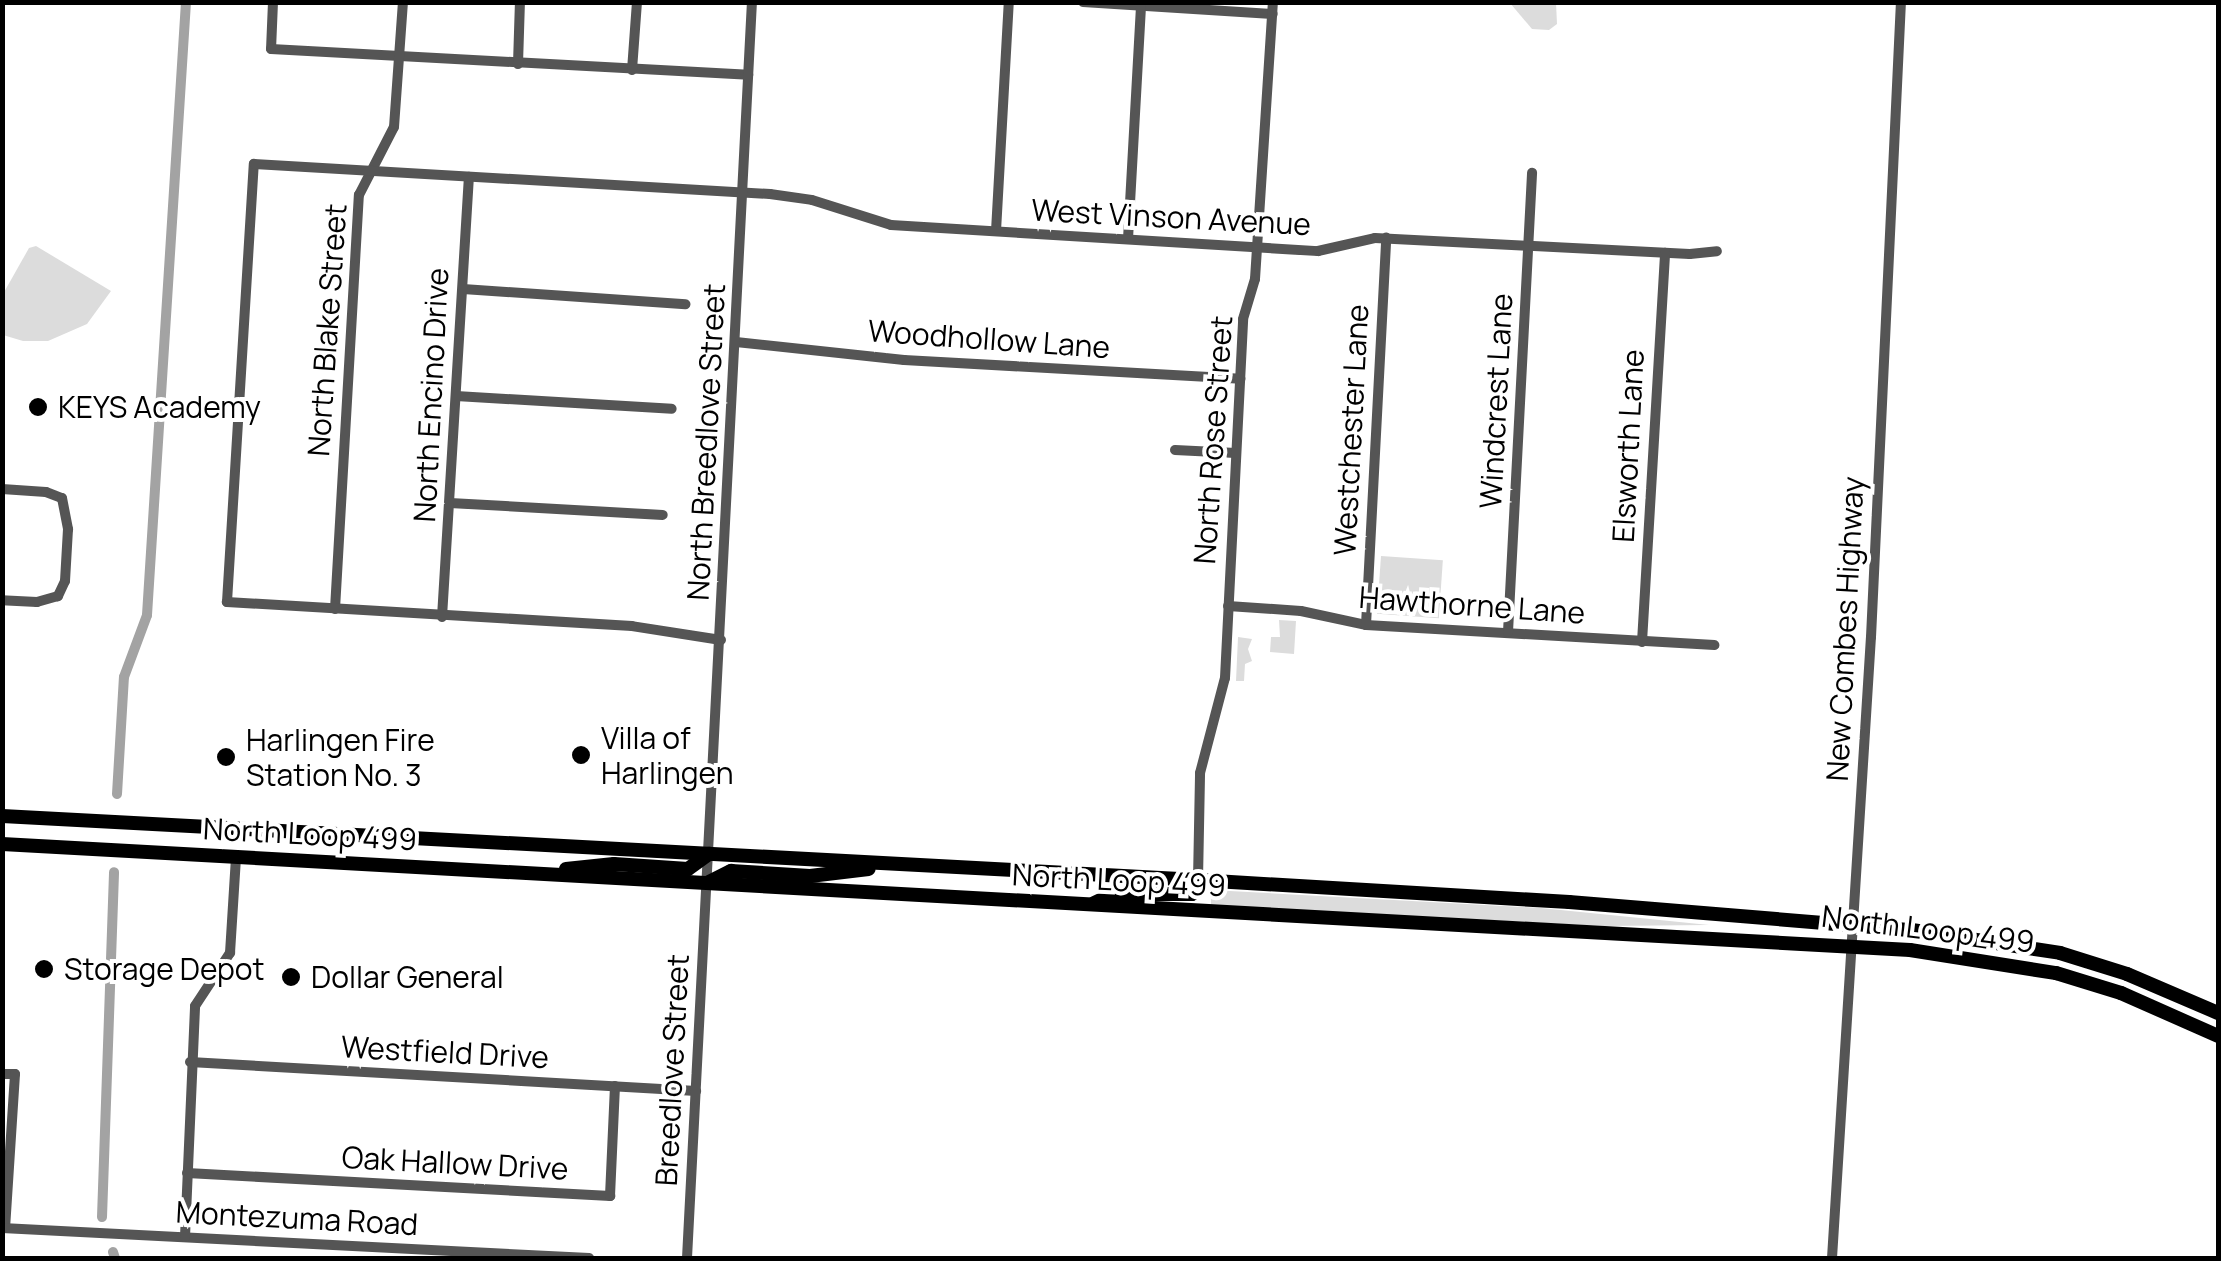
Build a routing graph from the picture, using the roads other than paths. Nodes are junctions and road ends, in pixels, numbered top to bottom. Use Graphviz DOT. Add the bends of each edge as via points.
graph roads {
  1 [pos="273,2"];
  2 [pos="403,2"];
  3 [pos="520,2"];
  4 [pos="637,2"];
  5 [pos="752,2"];
  6 [pos="1009,2"];
  7 [pos="1083,2"];
  8 [pos="1901,2"];
  9 [pos="1141,6"];
  10 [pos="1273,8"];
  11 [pos="400,56"];
  12 [pos="518,64"];
  13 [pos="632,70"];
  14 [pos="748,74"];
  15 [pos="370,170"];
  16 [pos="1532,173"];
  17 [pos="469,177"];
  18 [pos="743,194"];
  19 [pos="996,232"];
  20 [pos="1128,238"];
  21 [pos="1386,238"];
  22 [pos="1530,246"];
  23 [pos="1254,247"];
  24 [pos="1717,250"];
  25 [pos="1664,253"];
  26 [pos="463,289"];
  27 [pos="685,304"];
  28 [pos="736,342"];
  29 [pos="1240,379"];
  30 [pos="456,396"];
  31 [pos="672,409"];
  32 [pos="1175,450"];
  33 [pos="1236,453"];
  34 [pos="2,489"];
  35 [pos="450,502"];
  36 [pos="664,515"];
  37 [pos="2,600"];
  38 [pos="1228,606"];
  39 [pos="336,608"];
  40 [pos="442,617"];
  41 [pos="1366,625"];
  42 [pos="1508,632"];
  43 [pos="721,640"];
  44 [pos="1642,642"];
  45 [pos="1714,646"];
  46 [pos="2,816"];
  47 [pos="237,828"];
  48 [pos="2,844"];
  49 [pos="709,854"];
  50 [pos="236,858"];
  51 [pos="900,864"];
  52 [pos="525,874"];
  53 [pos="1198,880"];
  54 [pos="708,884"];
  55 [pos="1088,905"];
  56 [pos="1852,926"];
  57 [pos="1851,946"];
  58 [pos="2218,1013"];
  59 [pos="2218,1036"];
  60 [pos="190,1062"];
  61 [pos="2,1074"];
  62 [pos="616,1086"];
  63 [pos="696,1091"];
  64 [pos="188,1173"];
  65 [pos="4,1228"];
  66 [pos="185,1237"];
  67 [pos="589,1258"];
  68 [pos="687,1258"];
  69 [pos="1832,1258"];
  1 -- 11 [label="street" via="270,49"];
  2 -- 11 [label="street, North Blake Street"];
  3 -- 12 [label="street"];
  4 -- 13 [label="street"];
  5 -- 14 [label="street, North Breedlove Street"];
  6 -- 19 [label="street"];
  7 -- 9 [label="street"];
  8 -- 56 [label="street, New Combes Highway"];
  9 -- 10 [label="street"];
  9 -- 20 [label="street"];
  10 -- 23 [label="street, North Rose Street"];
  11 -- 12 [label="street"];
  11 -- 15 [label="street, North Blake Street" via="394,127"];
  12 -- 13 [label="street"];
  13 -- 14 [label="street"];
  14 -- 18 [label="street, North Breedlove Street"];
  15 -- 17 [label="street, West Vinson Avenue"];
  15 -- 39 [label="street, North Blake Street" via="356,220"];
  15 -- 39 [label="street, West Vinson Avenue" via="254,164 227,602"];
  16 -- 22 [label="street, Windcrest Lane"];
  17 -- 18 [label="street, West Vinson Avenue"];
  17 -- 26 [label="street, North Encino Drive"];
  18 -- 19 [label="street, West Vinson Avenue" via="802,198 892,225"];
  18 -- 28 [label="street, North Breedlove Street"];
  19 -- 20 [label="street, West Vinson Avenue"];
  20 -- 23 [label="street, West Vinson Avenue"];
  21 -- 22 [label="street, West Vinson Avenue"];
  21 -- 23 [label="street, West Vinson Avenue" via="1318,252"];
  21 -- 41 [label="street, Westchester Lane"];
  22 -- 25 [label="street, West Vinson Avenue"];
  22 -- 42 [label="street, Windcrest Lane"];
  23 -- 29 [label="street, North Rose Street"];
  24 -- 25 [label="street, West Vinson Avenue"];
  25 -- 44 [label="street, Elsworth Lane"];
  26 -- 27 [label="street"];
  26 -- 30 [label="street, North Encino Drive"];
  28 -- 29 [label="street, Woodhollow Lane" via="904,360"];
  28 -- 43 [label="street, North Breedlove Street"];
  29 -- 33 [label="street, North Rose Street"];
  30 -- 31 [label="street"];
  30 -- 35 [label="street, North Encino Drive"];
  32 -- 33 [label="street"];
  33 -- 38 [label="street, North Rose Street"];
  34 -- 37 [label="street" via="62,498 68,529 58,596"];
  35 -- 36 [label="street"];
  35 -- 40 [label="street, North Encino Drive"];
  38 -- 41 [label="street, Hawthorne Lane" via="1301,611"];
  38 -- 53 [label="street, North Rose Street" via="1223,696 1200,773"];
  39 -- 40 [label="street"];
  40 -- 43 [label="street" via="632,626"];
  41 -- 42 [label="street, Hawthorne Lane"];
  42 -- 44 [label="street, Hawthorne Lane"];
  43 -- 49 [label="street, North Breedlove Street"];
  44 -- 45 [label="street, Hawthorne Lane"];
  46 -- 47 [label="main road, North Loop 499"];
  47 -- 49 [label="main road, North Loop 499"];
  47 -- 50 [label="main road"];
  48 -- 50 [label="main road, North Loop 499"];
  49 -- 51 [label="main road, North Loop 499"];
  49 -- 52 [label="main road" via="688,869 614,864"];
  49 -- 54 [label="street, North Breedlove Street"];
  50 -- 52 [label="main road, North Loop 499"];
  50 -- 60 [label="street" via="230,953 195,1006"];
  51 -- 53 [label="main road, North Loop 499"];
  51 -- 54 [label="main road" via="810,876 730,871"];
  52 -- 54 [label="main road, North Loop 499"];
  53 -- 55 [label="main road" via="1192,894 1113,894"];
  53 -- 56 [label="main road, North Loop 499"];
  54 -- 55 [label="main road, North Loop 499"];
  54 -- 63 [label="street, Breedlove Street"];
  55 -- 57 [label="main road, North Loop 499"];
  56 -- 57 [label="street, New Combes Highway"];
  56 -- 58 [label="main road, North Loop 499" via="2060,953"];
  57 -- 59 [label="main road, North Loop 499" via="2056,972"];
  57 -- 69 [label="street, New Combes Highway"];
  60 -- 62 [label="street, Westfield Drive"];
  60 -- 64 [label="street"];
  61 -- 65 [label="street" via="16,1074"];
  62 -- 63 [label="street, Westfield Drive"];
  62 -- 64 [label="street, Oak Hallow Drive" via="610,1196"];
  63 -- 68 [label="street, Breedlove Street"];
  64 -- 66 [label="street"];
  65 -- 66 [label="street, Montezuma Road"];
  66 -- 67 [label="street, Montezuma Road"];
}
